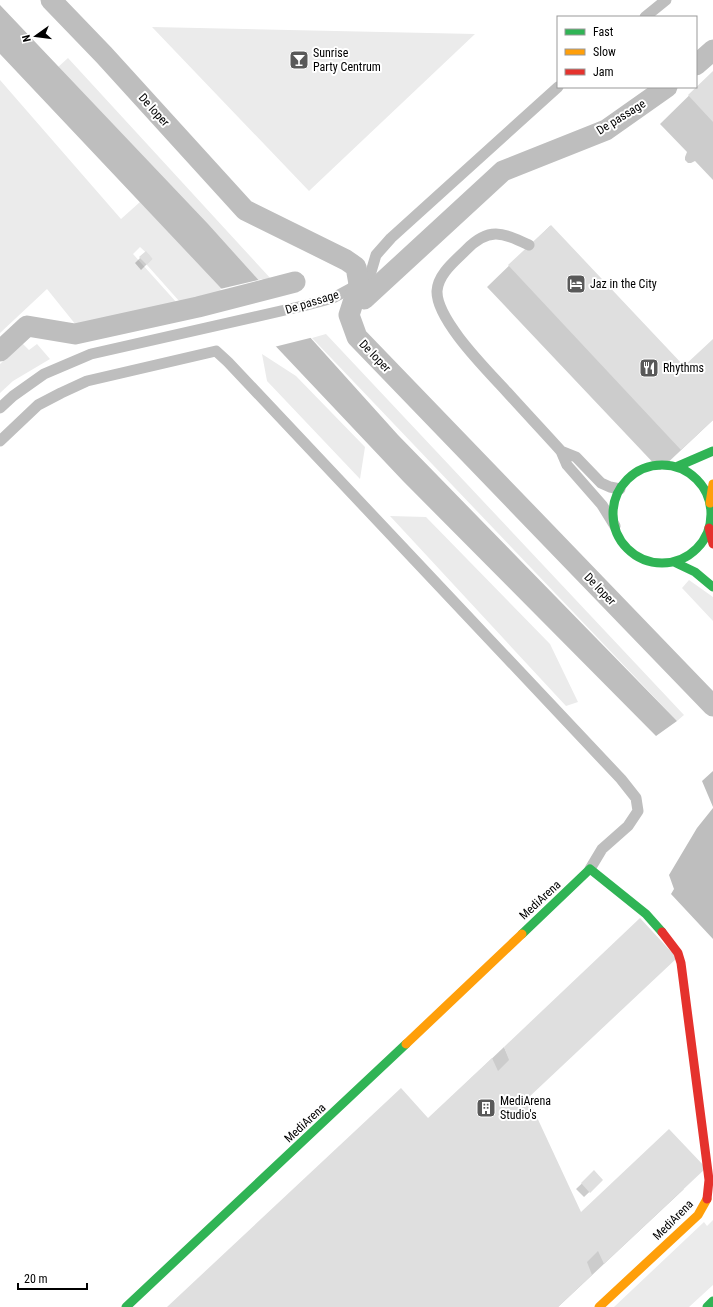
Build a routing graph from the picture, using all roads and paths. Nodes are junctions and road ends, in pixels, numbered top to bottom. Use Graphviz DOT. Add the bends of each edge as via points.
graph roads {
  1 [pos="51,0"];
  2 [pos="666,0"];
  3 [pos="647,16"];
  4 [pos="713,50"];
  5 [pos="697,64"];
  6 [pos="557,88"];
  7 [pos="666,88"];
  8 [pos="529,245"];
  9 [pos="288,284"];
  10 [pos="361,292"];
  11 [pos="0,351"];
  12 [pos="0,408"];
  13 [pos="0,441"];
  14 [pos="561,450"];
  15 [pos="713,451"];
  16 [pos="676,467"];
  17 [pos="713,484"];
  18 [pos="620,489"];
  19 [pos="710,503"];
  20 [pos="615,526"];
  21 [pos="709,528"];
  22 [pos="713,544"];
  23 [pos="674,562"];
  24 [pos="713,587"];
  25 [pos="713,706"];
  26 [pos="590,869"];
  27 [pos="713,1301"];
  28 [pos="126,1307"];
  29 [pos="599,1307"];
  30 [pos="706,1307"];
  1 -- 10 [label="street, De loper" via="245,210 356,267"];
  2 -- 3 [label="lane"];
  4 -- 5 [label="street"];
  6 -- 10 [label="lane, De passage" via="391,238 376,255"];
  7 -- 10 [label="street, De passage" via="606,130 502,171"];
  8 -- 14 [label="lane" via="510,236 498,234 476,240 440,277 437,291 444,314 476,360"];
  9 -- 11 [label="street" via="75,334 27,326"];
  10 -- 12 [label="lane, De passage" via="91,354 44,374"];
  10 -- 25 [label="street, De loper" via="349,315 357,337"];
  13 -- 26 [label="lane" via="38,405 87,381 216,351 610,767 636,798 638,811 628,826 602,849"];
  14 -- 18 [label="lane" via="576,457 602,483"];
  14 -- 20 [label="lane" via="567,465 602,505"];
  15 -- 16 [label="street"];
  16 -- 18 [label="street" via="663,465 639,471"];
  16 -- 19 [label="street" via="688,472 697,480"];
  17 -- 19 [label="street"];
  18 -- 20 [label="street" via="613,513"];
  19 -- 21 [label="street"];
  20 -- 23 [label="street" via="627,548 637,556 661,563"];
  21 -- 22 [label="street"];
  21 -- 23 [label="street" via="696,550"];
  23 -- 24 [label="street" via="687,566"];
  26 -- 28 [label="street, MediArena"];
  26 -- 29 [label="street, MediArena" via="646,914 678,953 709,1180 706,1203 698,1215"];
  27 -- 30 [label="street"];
}
